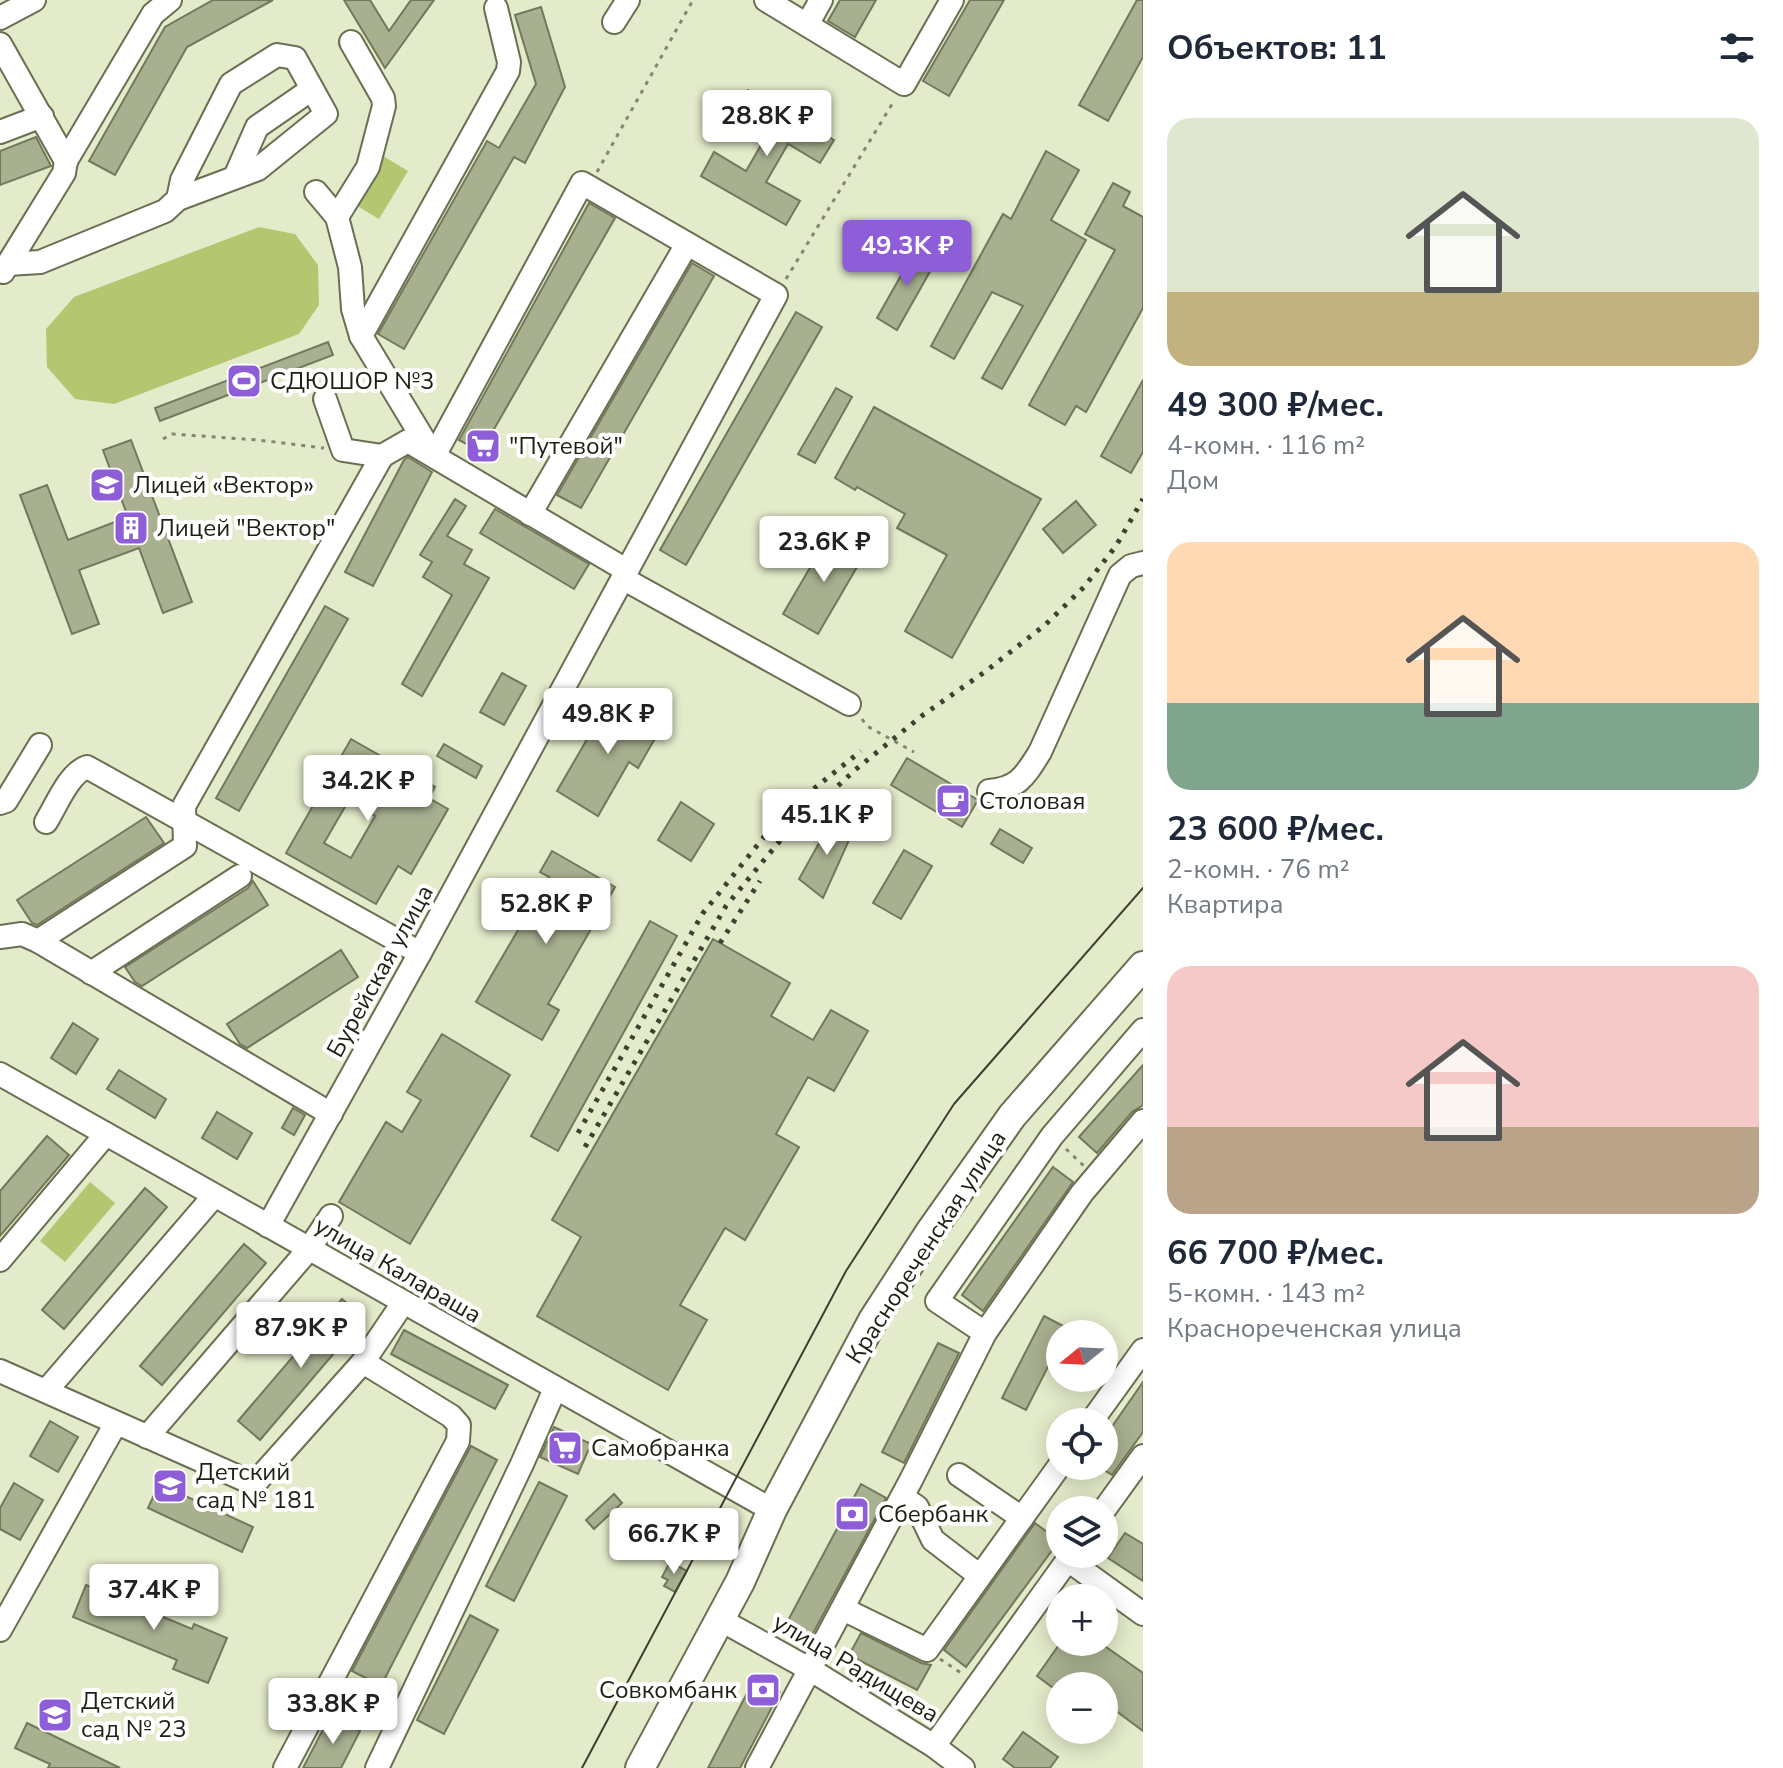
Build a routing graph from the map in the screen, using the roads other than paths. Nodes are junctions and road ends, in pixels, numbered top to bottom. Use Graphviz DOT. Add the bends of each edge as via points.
graph roads {
  1 [pos="34,0"];
  2 [pos="170,0"];
  3 [pos="628,0"];
  4 [pos="766,0"];
  5 [pos="821,0"];
  6 [pos="952,0"];
  7 [pos="496,8"];
  8 [pos="0,18"];
  9 [pos="614,22"];
  10 [pos="807,25"];
  11 [pos="351,42"];
  12 [pos="0,44"];
  13 [pos="312,89"];
  14 [pos="42,116"];
  15 [pos="0,132"];
  16 [pos="66,161"];
  17 [pos="235,177"];
  18 [pos="316,192"];
  19 [pos="178,199"];
  20 [pos="337,217"];
  21 [pos="687,244"];
  22 [pos="4,270"];
  23 [pos="361,336"];
  24 [pos="325,399"];
  25 [pos="382,456"];
  26 [pos="434,456"];
  27 [pos="530,514"];
  28 [pos="1143,563"];
  29 [pos="625,575"];
  30 [pos="849,704"];
  31 [pos="40,745"];
  32 [pos="989,791"];
  33 [pos="0,803"];
  34 [pos="184,821"];
  35 [pos="46,822"];
  36 [pos="240,876"];
  37 [pos="0,937"];
  38 [pos="38,941"];
  39 [pos="420,953"];
  40 [pos="1143,966"];
  41 [pos="91,973"];
  42 [pos="1143,1030"];
  43 [pos="4,1082"];
  44 [pos="331,1114"];
  45 [pos="1143,1121"];
  46 [pos="106,1134"];
  47 [pos="214,1196"];
  48 [pos="331,1216"];
  49 [pos="268,1226"];
  50 [pos="309,1249"];
  51 [pos="0,1260"];
  52 [pos="403,1303"];
  53 [pos="985,1333"];
  54 [pos="1143,1350"];
  55 [pos="363,1362"];
  56 [pos="0,1371"];
  57 [pos="555,1389"];
  58 [pos="46,1391"];
  59 [pos="1101,1408"];
  60 [pos="116,1423"];
  61 [pos="147,1437"];
  62 [pos="1143,1456"];
  63 [pos="959,1475"];
  64 [pos="1049,1480"];
  65 [pos="1135,1484"];
  66 [pos="902,1497"];
  67 [pos="1118,1498"];
  68 [pos="772,1510"];
  69 [pos="1022,1518"];
  70 [pos="1062,1568"];
  71 [pos="1084,1568"];
  72 [pos="980,1576"];
  73 [pos="843,1609"];
  74 [pos="1143,1614"];
  75 [pos="719,1619"];
  76 [pos="0,1630"];
  77 [pos="811,1670"];
  78 [pos="328,1686"];
  79 [pos="398,1723"];
  80 [pos="934,1746"];
  81 [pos="285,1768"];
  82 [pos="377,1768"];
  83 [pos="640,1768"];
  84 [pos="757,1768"];
  85 [pos="963,1768"];
  1 -- 8 [label="street"];
  2 -- 16 [label="street" via="153,14"];
  3 -- 9 [label="street"];
  4 -- 10 [label="street"];
  5 -- 10 [label="street"];
  6 -- 10 [label="street" via="904,84"];
  7 -- 23 [label="street" via="508,71"];
  11 -- 20 [label="street" via="384,106 368,167"];
  12 -- 14 [label="street"];
  13 -- 17 [label="street" via="257,127"];
  13 -- 17 [label="street" via="326,114 258,169"];
  13 -- 19 [label="street" via="295,58 277,55 231,84 182,180"];
  14 -- 15 [label="street"];
  14 -- 16 [label="street"];
  16 -- 22 [label="street" via="64,173"];
  17 -- 19 [label="street"];
  18 -- 20 [label="street"];
  19 -- 22 [label="street" via="165,211 40,262"];
  20 -- 23 [label="street"];
  21 -- 26 [label="street" via="586,183 579,185"];
  21 -- 27 [label="street"];
  21 -- 29 [label="street, Бурейская улица" via="776,295"];
  23 -- 26 [label="street"];
  24 -- 25 [label="street" via="343,450"];
  25 -- 26 [label="street" via="408,441"];
  25 -- 34 [label="street" via="184,806"];
  26 -- 27 [label="street"];
  27 -- 29 [label="street"];
  28 -- 32 [label="street" via="1120,575 1026,774 1007,790"];
  29 -- 30 [label="street"];
  29 -- 39 [label="street, Бурейская улица"];
  31 -- 33 [label="street"];
  34 -- 35 [label="street" via="87,767 74,776"];
  34 -- 38 [label="street" via="185,846"];
  34 -- 39 [label="street"];
  36 -- 41 [label="street"];
  37 -- 38 [label="street" via="22,934"];
  38 -- 41 [label="street"];
  39 -- 44 [label="street, Бурейская улица"];
  40 -- 68 [label="main road, Краснореченская улица" via="1012,1116 930,1232 873,1320"];
  41 -- 44 [label="street"];
  42 -- 53 [label="street" via="1052,1136 937,1301"];
  43 -- 46 [label="street, улица Калараша"];
  44 -- 49 [label="street, Бурейская улица"];
  45 -- 53 [label="street" via="1096,1176"];
  46 -- 47 [label="street, улица Калараша"];
  46 -- 51 [label="street"];
  47 -- 49 [label="street, улица Калараша"];
  47 -- 58 [label="street"];
  48 -- 50 [label="street"];
  49 -- 50 [label="street, улица Калараша"];
  50 -- 52 [label="street, улица Калараша"];
  50 -- 61 [label="street"];
  52 -- 55 [label="street"];
  52 -- 57 [label="street, улица Калараша"];
  53 -- 66 [label="street"];
  54 -- 59 [label="street"];
  55 -- 61 [label="street" via="255,1482"];
  55 -- 78 [label="street" via="451,1416 459,1425 458,1441"];
  56 -- 58 [label="street"];
  57 -- 68 [label="street, улица Калараша"];
  57 -- 79 [label="street"];
  58 -- 60 [label="street"];
  60 -- 61 [label="street"];
  60 -- 76 [label="street"];
  62 -- 65 [label="street"];
  63 -- 69 [label="street"];
  64 -- 69 [label="street"];
  65 -- 67 [label="street"];
  66 -- 72 [label="street" via="917,1507 933,1540"];
  66 -- 73 [label="street"];
  68 -- 75 [label="main road, Краснореченская улица"];
  69 -- 72 [label="street"];
  70 -- 80 [label="street"];
  71 -- 74 [label="street"];
  72 -- 73 [label="street" via="927,1650"];
  73 -- 77 [label="street"];
  75 -- 77 [label="street, улица Радищева"];
  75 -- 83 [label="main road, Краснореченская улица"];
  77 -- 80 [label="street, улица Радищева"];
  77 -- 84 [label="street"];
  78 -- 79 [label="street"];
  78 -- 81 [label="street"];
  79 -- 82 [label="street"];
  80 -- 85 [label="street, улица Радищева"];
}
